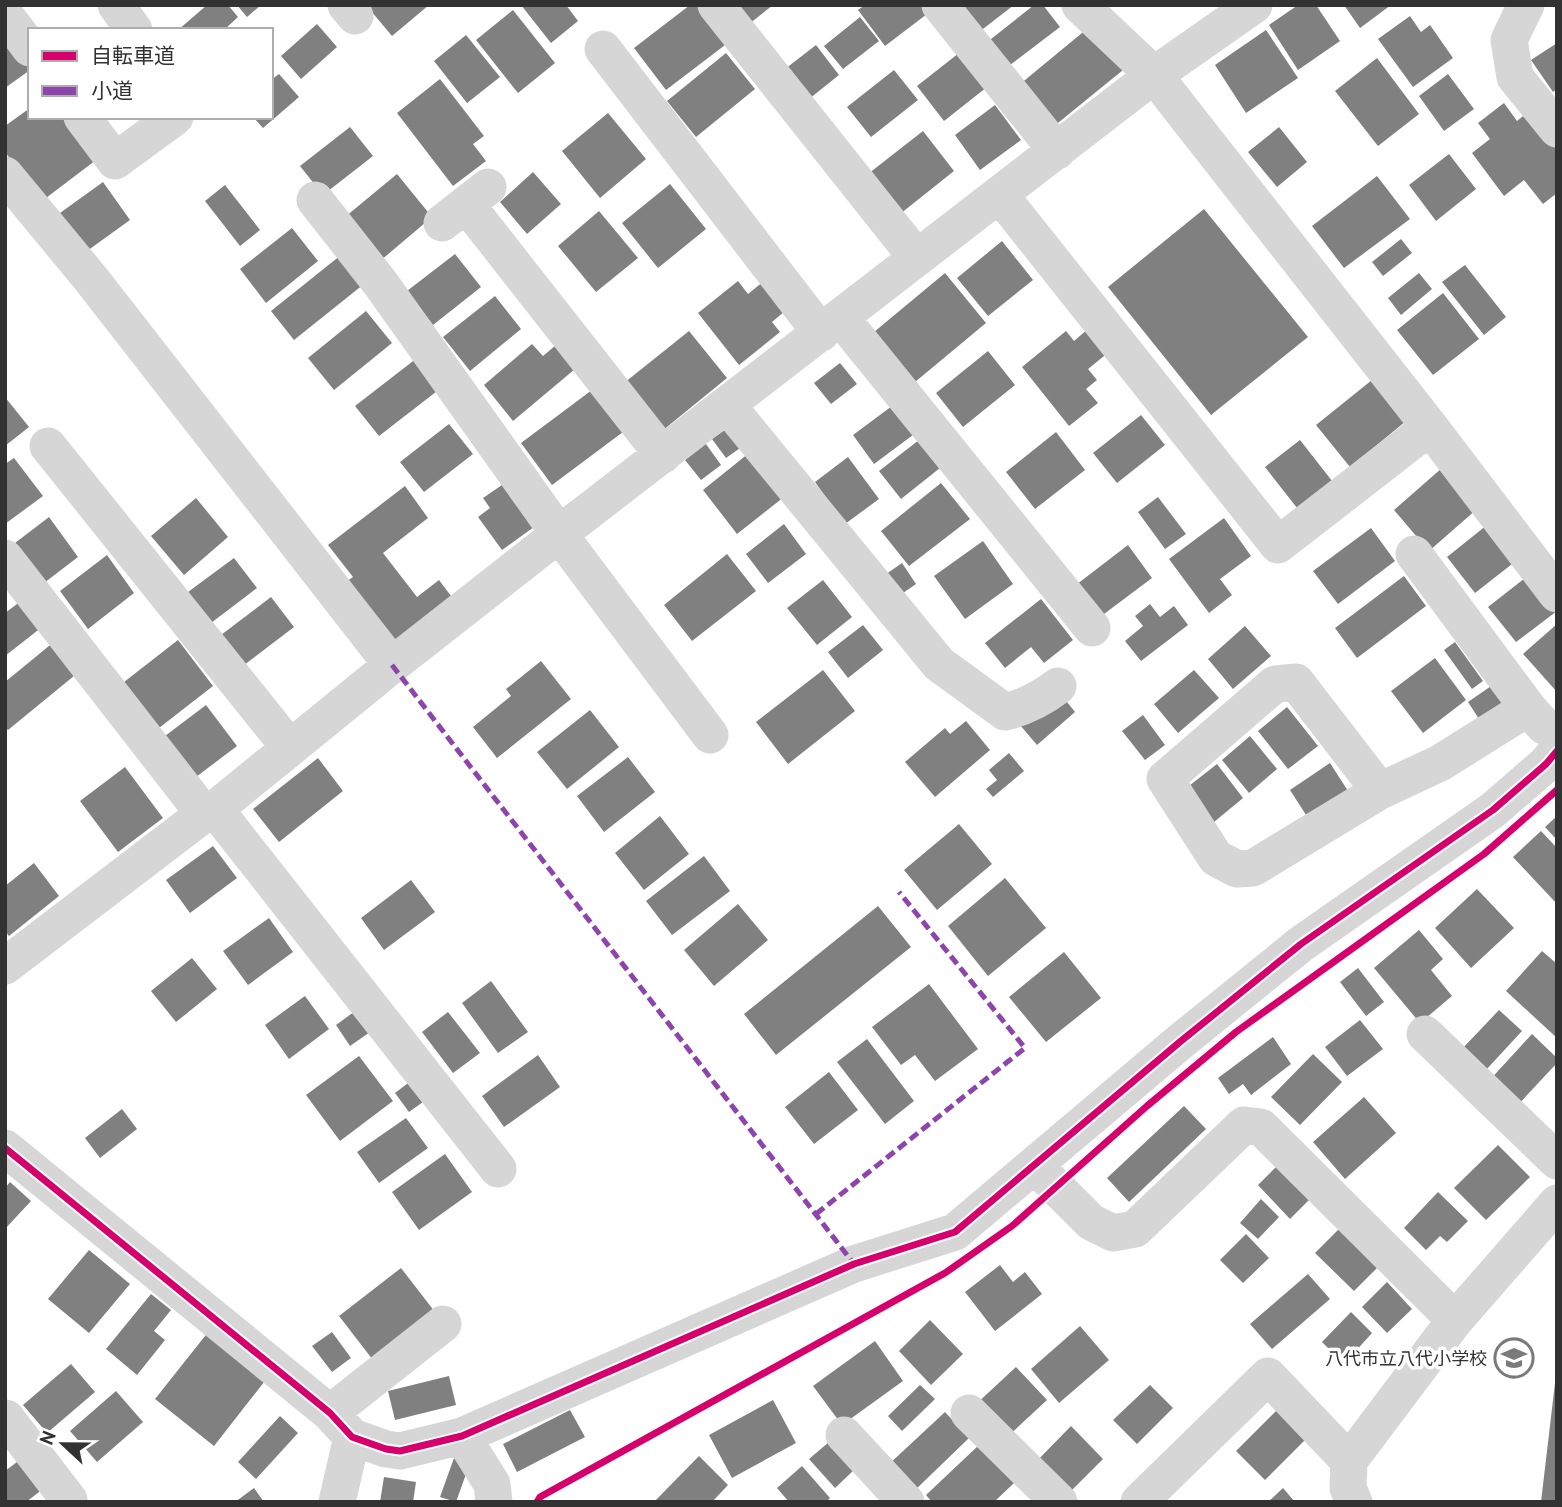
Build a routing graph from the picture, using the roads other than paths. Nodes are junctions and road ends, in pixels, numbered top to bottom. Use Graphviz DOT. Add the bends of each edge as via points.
graph roads {
  1 [pos="116,5"];
  2 [pos="716,5"];
  3 [pos="940,5"];
  4 [pos="1080,5"];
  5 [pos="1254,5"];
  6 [pos="1526,5"];
  7 [pos="5,15"];
  8 [pos="133,28"];
  9 [pos="28,45"];
  10 [pos="603,49"];
  11 [pos="1154,75"];
  12 [pos="84,119"];
  13 [pos="172,119"];
  14 [pos="1557,129"];
  15 [pos="1057,151"];
  16 [pos="5,175"];
  17 [pos="1000,195"];
  18 [pos="315,200"];
  19 [pos="465,205"];
  20 [pos="918,258"];
  21 [pos="831,325"];
  22 [pos="727,405"];
  23 [pos="1430,427"];
  24 [pos="48,446"];
  25 [pos="663,455"];
  26 [pos="559,534"];
  27 [pos="1414,554"];
  28 [pos="5,558"];
  29 [pos="1557,594"];
  30 [pos="1092,628"];
  31 [pos="391,665"];
  32 [pos="1058,686"];
  33 [pos="1528,708"];
  34 [pos="710,735"];
  35 [pos="1557,739"];
  36 [pos="290,748"];
  37 [pos="1557,751"];
  38 [pos="1380,791"];
  39 [pos="210,811"];
  40 [pos="5,967"];
  41 [pos="1425,1034"];
  42 [pos="5,1147"];
  43 [pos="1557,1161"];
  44 [pos="1034,1165"];
  45 [pos="498,1169"];
  46 [pos="1557,1203"];
  47 [pos="1455,1320"];
  48 [pos="443,1324"];
  49 [pos="969,1413"];
  50 [pos="6,1418"];
  51 [pos="341,1425"];
  52 [pos="844,1434"];
  53 [pos="462,1436"];
  54 [pos="1349,1461"];
  55 [pos="67,1502"];
  56 [pos="337,1502"];
  57 [pos="494,1502"];
  58 [pos="906,1502"];
  59 [pos="1059,1502"];
  60 [pos="1139,1502"];
  61 [pos="1354,1502"];
  1 -- 8 [label="street"];
  2 -- 20 [label="street"];
  3 -- 15 [label="street"];
  4 -- 11 [label="street"];
  5 -- 11 [label="street"];
  6 -- 14 [label="street" via="1509,40 1515,77"];
  7 -- 9 [label="street"];
  10 -- 21 [label="street"];
  11 -- 15 [label="street"];
  11 -- 23 [label="street"];
  12 -- 13 [label="street" via="115,161"];
  15 -- 17 [label="street"];
  16 -- 31 [label="street"];
  17 -- 20 [label="street"];
  17 -- 23 [label="street" via="1278,545"];
  18 -- 26 [label="street" via="382,284"];
  19 -- 25 [label="street"];
  20 -- 21 [label="street"];
  21 -- 22 [label="street"];
  21 -- 30 [label="street"];
  22 -- 25 [label="street"];
  22 -- 32 [label="street" via="939,664 1005,712 1026,707"];
  23 -- 29 [label="street"];
  24 -- 36 [label="street"];
  25 -- 26 [label="street"];
  26 -- 31 [label="street"];
  26 -- 34 [label="street"];
  27 -- 33 [label="street"];
  28 -- 39 [label="street"];
  31 -- 36 [label="street"];
  33 -- 35 [label="street"];
  33 -- 38 [label="street" via="1440,763"];
  36 -- 39 [label="street"];
  37 -- 44 [label="street" via="1493,810 1301,944"];
  38 -- 38 [label="street" via="1253,868 1237,869 1216,858 1165,779 1275,684 1296,682"];
  39 -- 40 [label="street"];
  39 -- 45 [label="street"];
  41 -- 43 [label="street"];
  42 -- 51 [label="street"];
  44 -- 47 [label="street" via="1091,1222 1113,1233 1136,1229 1244,1125 1261,1127"];
  44 -- 53 [label="street" via="955,1232 854,1264"];
  46 -- 47 [label="street"];
  47 -- 54 [label="street"];
  48 -- 51 [label="street"];
  49 -- 59 [label="street"];
  50 -- 55 [label="street"];
  51 -- 53 [label="street" via="386,1449 400,1451"];
  51 -- 56 [label="street"];
  52 -- 58 [label="street"];
  53 -- 57 [label="street" via="492,1484"];
  54 -- 60 [label="street" via="1268,1376"];
  54 -- 61 [label="street" via="1348,1488"];
}
